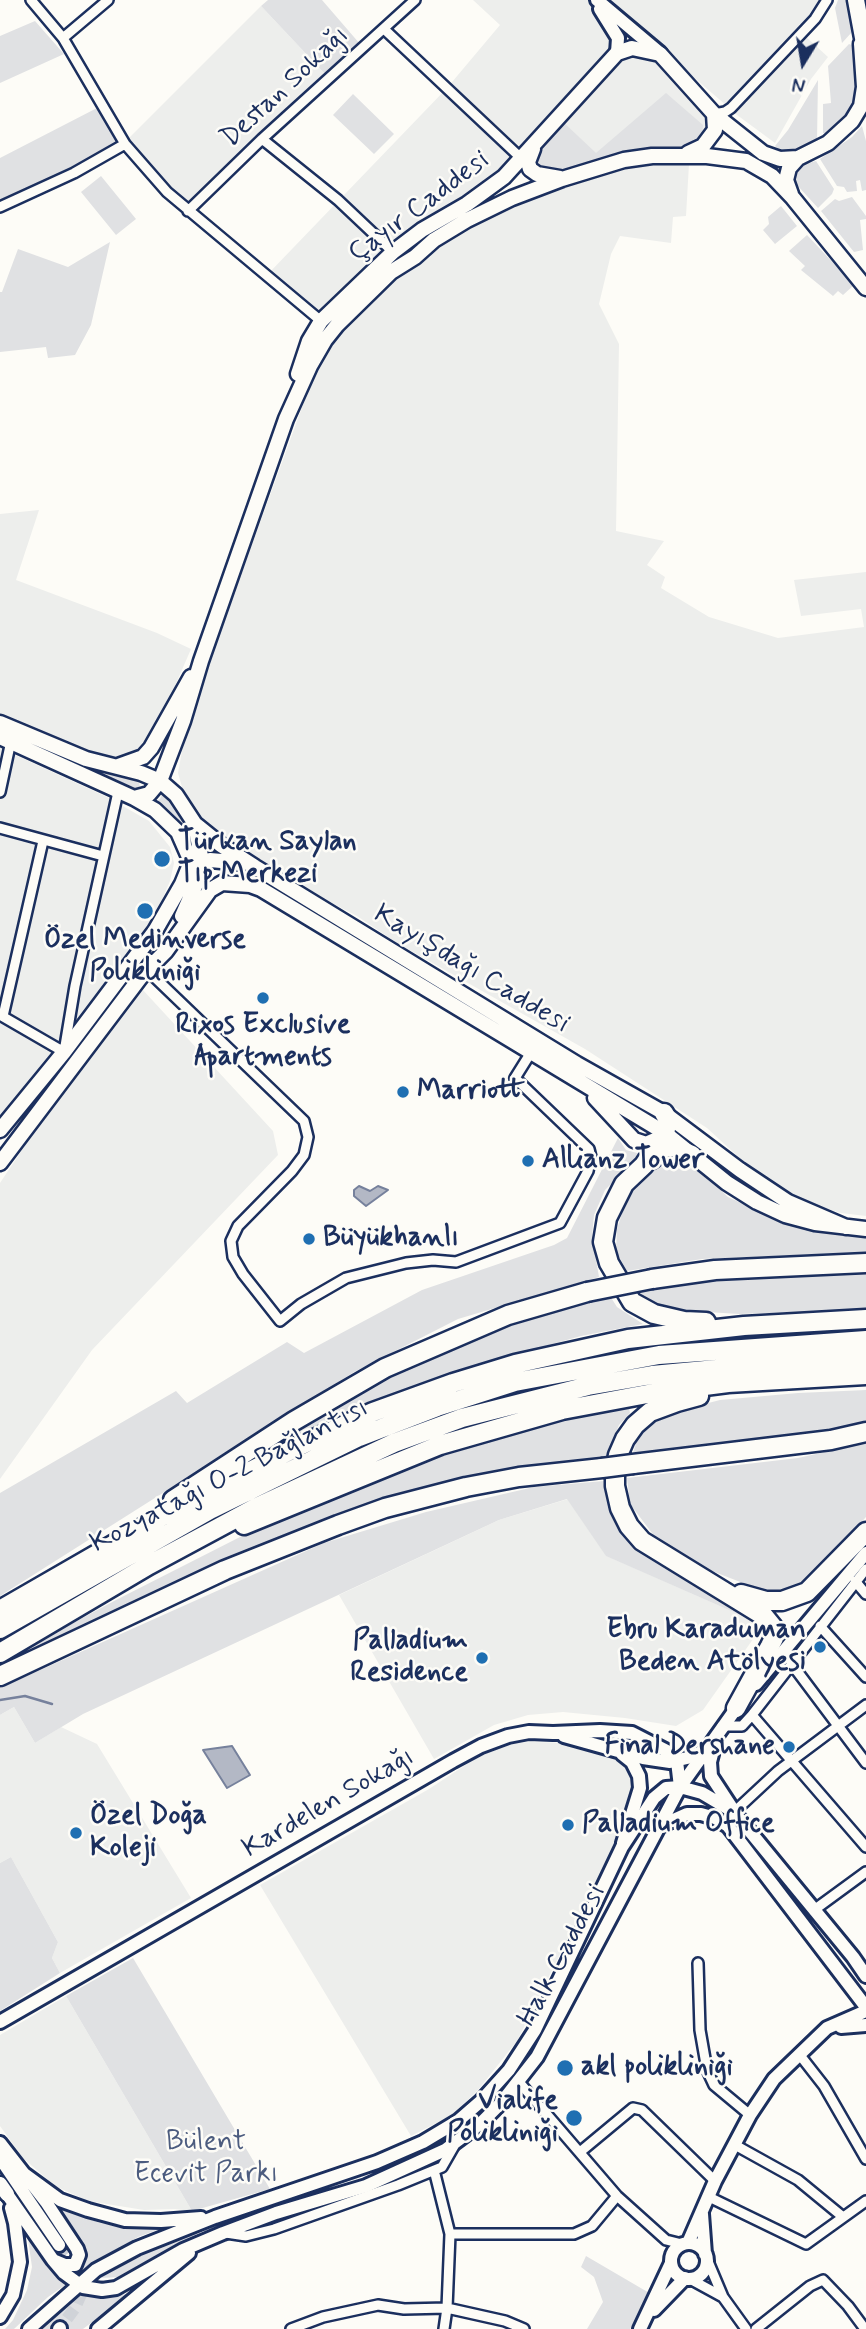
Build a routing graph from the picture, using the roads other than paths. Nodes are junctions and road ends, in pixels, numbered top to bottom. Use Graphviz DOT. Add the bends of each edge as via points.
graph roads {
  1 [pos="31,0"];
  2 [pos="108,0"];
  3 [pos="415,0"];
  4 [pos="595,0"];
  5 [pos="827,0"];
  6 [pos="856,0"];
  7 [pos="860,24"];
  8 [pos="384,29"];
  9 [pos="63,38"];
  10 [pos="617,53"];
  11 [pos="660,54"];
  12 [pos="866,54"];
  13 [pos="715,114"];
  14 [pos="262,139"];
  15 [pos="125,144"];
  16 [pos="683,155"];
  17 [pos="798,158"];
  18 [pos="526,162"];
  19 [pos="562,178"];
  20 [pos="793,198"];
  21 [pos="0,207"];
  22 [pos="188,211"];
  23 [pos="393,252"];
  24 [pos="866,288"];
  25 [pos="321,321"];
  26 [pos="286,419"];
  27 [pos="201,661"];
  28 [pos="0,723"];
  29 [pos="6,739"];
  30 [pos="116,766"];
  31 [pos="160,781"];
  32 [pos="0,792"];
  33 [pos="118,792"];
  34 [pos="134,798"];
  35 [pos="195,824"];
  36 [pos="0,828"];
  37 [pos="43,841"];
  38 [pos="103,856"];
  39 [pos="202,862"];
  40 [pos="255,867"];
  41 [pos="182,884"];
  42 [pos="147,970"];
  43 [pos="2,1015"];
  44 [pos="64,1052"];
  45 [pos="530,1054"];
  46 [pos="586,1087"];
  47 [pos="664,1113"];
  48 [pos="0,1130"];
  49 [pos="665,1133"];
  50 [pos="692,1155"];
  51 [pos="0,1163"];
  52 [pos="644,1166"];
  53 [pos="846,1227"];
  54 [pos="866,1229"];
  55 [pos="866,1263"];
  56 [pos="866,1319"];
  57 [pos="866,1340"];
  58 [pos="866,1358"];
  59 [pos="866,1378"];
  60 [pos="793,1379"];
  61 [pos="866,1432"];
  62 [pos="866,1532"];
  63 [pos="866,1553"];
  64 [pos="866,1569"];
  65 [pos="855,1581"];
  66 [pos="718,1587"];
  67 [pos="38,1588"];
  68 [pos="866,1594"];
  69 [pos="0,1610"];
  70 [pos="75,1610"];
  71 [pos="820,1626"];
  72 [pos="0,1629"];
  73 [pos="0,1653"];
  74 [pos="791,1663"];
  75 [pos="0,1676"];
  76 [pos="866,1677"];
  77 [pos="866,1705"];
  78 [pos="744,1711"];
  79 [pos="837,1726"];
  80 [pos="721,1727"];
  81 [pos="553,1733"];
  82 [pos="706,1750"];
  83 [pos="620,1752"];
  84 [pos="677,1760"];
  85 [pos="792,1762"];
  86 [pos="866,1763"];
  87 [pos="680,1787"];
  88 [pos="734,1812"];
  89 [pos="657,1827"];
  90 [pos="622,1847"];
  91 [pos="866,1847"];
  92 [pos="866,1872"];
  93 [pos="814,1910"];
  94 [pos="799,1921"];
  95 [pos="698,1963"];
  96 [pos="866,1976"];
  97 [pos="865,2004"];
  98 [pos="0,2022"];
  99 [pos="866,2025"];
  100 [pos="827,2028"];
  101 [pos="799,2054"];
  102 [pos="519,2082"];
  103 [pos="750,2115"];
  104 [pos="457,2142"];
  105 [pos="0,2143"];
  106 [pos="735,2144"];
  107 [pos="580,2152"];
  108 [pos="0,2158"];
  109 [pos="866,2159"];
  110 [pos="19,2169"];
  111 [pos="434,2170"];
  112 [pos="715,2181"];
  113 [pos="4,2189"];
  114 [pos="617,2196"];
  115 [pos="709,2197"];
  116 [pos="866,2202"];
  117 [pos="702,2210"];
  118 [pos="215,2217"];
  119 [pos="843,2217"];
  120 [pos="223,2233"];
  121 [pos="450,2234"];
  122 [pos="666,2240"];
  123 [pos="685,2244"];
  124 [pos="59,2245"];
  125 [pos="194,2245"];
  126 [pos="706,2256"];
  127 [pos="53,2260"];
  128 [pos="671,2260"];
  129 [pos="687,2279"];
  130 [pos="79,2284"];
  131 [pos="723,2297"];
  132 [pos="447,2308"];
  133 [pos="648,2315"];
  134 [pos="0,2317"];
  135 [pos="29,2329"];
  136 [pos="98,2329"];
  137 [pos="291,2329"];
  138 [pos="444,2329"];
  139 [pos="524,2329"];
  140 [pos="640,2329"];
  141 [pos="746,2329"];
  142 [pos="755,2329"];
  143 [pos="866,2329"];
  1 -- 9 [label="street"];
  2 -- 9 [label="street"];
  3 -- 8 [label="street, Destan Sokağı"];
  4 -- 10 [label="main road" via="618,37"];
  4 -- 11 [label="main road"];
  5 -- 13 [label="street" via="815,19 731,108"];
  6 -- 7 [label="highway"];
  7 -- 12 [label="highway"];
  7 -- 17 [label="main road" via="861,106 828,143"];
  8 -- 14 [label="street, Destan Sokağı"];
  8 -- 18 [label="street"];
  9 -- 15 [label="street"];
  10 -- 11 [label="main road" via="632,48"];
  10 -- 18 [label="main road" via="533,148"];
  11 -- 13 [label="main road"];
  13 -- 16 [label="main road" via="715,130 703,146"];
  13 -- 17 [label="main road" via="763,153 780,159"];
  14 -- 22 [label="street, Destan Sokağı"];
  14 -- 23 [label="street"];
  15 -- 21 [label="street"];
  15 -- 22 [label="street"];
  16 -- 19 [label="main road, Çayır Caddesi" via="624,160"];
  16 -- 20 [label="main road, Çayır Caddesi" via="746,161 772,176"];
  17 -- 20 [label="main road" via="786,180"];
  18 -- 19 [label="main road" via="537,174"];
  18 -- 23 [label="main road, Çayır Caddesi"];
  19 -- 26 [label="main road, Çayır Caddesi" via="467,220 391,272 325,340"];
  20 -- 24 [label="main road, Çayır Caddesi"];
  22 -- 25 [label="street"];
  23 -- 25 [label="main road, Çayır Caddesi"];
  25 -- 26 [label="main road, Çayır Caddesi" via="309,341"];
  26 -- 27 [label="main road, Çayır Caddesi"];
  27 -- 30 [label="main road" via="151,748 143,757"];
  27 -- 31 [label="main road, Çayır Caddesi"];
  28 -- 30 [label="main road, Kayışdağı Caddesi" via="51,746"];
  29 -- 32 [label="street"];
  29 -- 33 [label="main road"];
  30 -- 31 [label="main road, Kayışdağı Caddesi"];
  31 -- 34 [label="main road" via="149,794"];
  31 -- 35 [label="main road, Kayışdağı Caddesi" via="176,795"];
  33 -- 34 [label="main road"];
  33 -- 38 [label="street"];
  34 -- 41 [label="main road" via="164,817 184,843 189,867"];
  35 -- 39 [label="main road"];
  35 -- 40 [label="main road, Kayışdağı Caddesi"];
  36 -- 37 [label="street"];
  37 -- 38 [label="street"];
  37 -- 43 [label="street"];
  38 -- 44 [label="street"];
  39 -- 40 [label="main road" via="223,860"];
  39 -- 41 [label="main road"];
  39 -- 42 [label="main road" via="183,915"];
  40 -- 47 [label="main road, Kayışdağı Caddesi"];
  41 -- 44 [label="main road" via="155,932"];
  42 -- 45 [label="main road, Kayışdağı Caddesi" via="210,890 222,883 250,885"];
  42 -- 45 [label="street" via="304,1121 308,1137 304,1154 238,1226 231,1241 233,1257 243,1274 280,1321 346,1278 406,1263 456,1262 560,1223 591,1157 589,1149 515,1078"];
  42 -- 51 [label="main road"];
  43 -- 44 [label="street"];
  44 -- 48 [label="main road"];
  45 -- 46 [label="main road, Kayışdağı Caddesi"];
  46 -- 49 [label="main road, Kayışdağı Caddesi"];
  46 -- 49 [label="main road" via="634,1140 646,1144"];
  47 -- 49 [label="highway" via="668,1120"];
  47 -- 53 [label="main road, Kayışdağı Caddesi" via="789,1202"];
  49 -- 50 [label="main road, Kayışdağı Caddesi"];
  49 -- 52 [label="highway"];
  50 -- 52 [label="highway" via="664,1148"];
  50 -- 53 [label="main road, Kayışdağı Caddesi" via="727,1183 776,1211"];
  52 -- 56 [label="highway" via="624,1184 607,1218 603,1242 609,1263 632,1301 654,1314 684,1321"];
  53 -- 54 [label="main road, Kayışdağı Caddesi"];
  55 -- 67 [label="highway, bridge" via="715,1270 652,1279 508,1315 385,1368"];
  56 -- 67 [label="highway" via="628,1339 453,1383 373,1412 297,1447"];
  57 -- 72 [label="highway, Kozyatağı O-2 Bağlantısı" via="659,1355 514,1382 437,1407 359,1437 210,1510"];
  58 -- 70 [label="highway, Kozyatağı O-2 Bağlantısı" via="653,1375 588,1385 462,1418 394,1443 266,1503"];
  59 -- 60 [label="highway"];
  60 -- 66 [label="highway" via="719,1392 650,1412 635,1425 618,1455 615,1486 629,1526 642,1541"];
  60 -- 70 [label="highway" via="630,1397 562,1410 439,1445 237,1528"];
  61 -- 75 [label="highway, bridge" via="817,1442 519,1477 386,1508 225,1570"];
  62 -- 66 [label="highway" via="816,1585 795,1598 766,1601"];
  63 -- 78 [label="main road, Halk Caddesi"];
  64 -- 65 [label="street"];
  65 -- 68 [label="street"];
  65 -- 71 [label="street"];
  66 -- 78 [label="highway" via="764,1616 773,1627 774,1638"];
  67 -- 69 [label="highway"];
  70 -- 73 [label="highway"];
  71 -- 74 [label="street"];
  71 -- 76 [label="street"];
  74 -- 78 [label="street"];
  74 -- 79 [label="street"];
  77 -- 79 [label="street"];
  78 -- 80 [label="main road, Halk Caddesi"];
  78 -- 85 [label="street"];
  79 -- 85 [label="street"];
  79 -- 86 [label="street"];
  80 -- 82 [label="main road, Halk Caddesi"];
  80 -- 88 [label="main road" via="712,1752 711,1776"];
  81 -- 83 [label="main road"];
  81 -- 84 [label="main road, Kardelen Sokağı" via="632,1733"];
  81 -- 98 [label="main road, Kardelen Sokağı" via="508,1735 481,1746"];
  82 -- 84 [label="main road"];
  82 -- 87 [label="main road, Halk Caddesi"];
  83 -- 84 [label="main road"];
  83 -- 90 [label="main road" via="632,1762 640,1788"];
  84 -- 87 [label="main road"];
  85 -- 88 [label="street"];
  85 -- 91 [label="street"];
  87 -- 88 [label="main road" via="702,1793"];
  87 -- 89 [label="main road, Halk Caddesi"];
  87 -- 90 [label="main road" via="666,1788 654,1798"];
  88 -- 93 [label="main road"];
  89 -- 94 [label="main road" via="687,1814 715,1818 728,1826"];
  89 -- 102 [label="main road, Halk Caddesi" via="550,2037"];
  90 -- 118 [label="main road, Halk Caddesi" via="536,2030 481,2101 458,2121 389,2157"];
  92 -- 93 [label="street"];
  93 -- 94 [label="main road"];
  93 -- 96 [label="main road"];
  94 -- 97 [label="main road"];
  95 -- 103 [label="street" via="700,2030 707,2070 714,2085"];
  97 -- 100 [label="main road"];
  99 -- 100 [label="main road"];
  100 -- 101 [label="main road"];
  101 -- 103 [label="main road" via="774,2079"];
  101 -- 109 [label="street" via="824,2085"];
  102 -- 104 [label="main road, Halk Caddesi"];
  102 -- 107 [label="street"];
  103 -- 106 [label="main road"];
  104 -- 111 [label="street" via="442,2167"];
  104 -- 120 [label="main road, Halk Caddesi" via="366,2186"];
  105 -- 110 [label="main road"];
  106 -- 112 [label="main road"];
  106 -- 119 [label="street" via="797,2180"];
  107 -- 112 [label="street" via="633,2108 642,2109"];
  107 -- 114 [label="street"];
  108 -- 124 [label="main road"];
  110 -- 118 [label="main road" via="60,2200 125,2220"];
  110 -- 127 [label="main road" via="73,2239 79,2255 75,2265"];
  111 -- 120 [label="street" via="274,2230 246,2236"];
  111 -- 121 [label="street"];
  112 -- 115 [label="main road"];
  113 -- 127 [label="main road"];
  113 -- 134 [label="main road" via="20,2262 13,2295"];
  114 -- 121 [label="street" via="592,2227 574,2234"];
  114 -- 122 [label="street"];
  115 -- 117 [label="main road"];
  115 -- 119 [label="street" via="806,2244"];
  116 -- 119 [label="street"];
  117 -- 123 [label="main road"];
  117 -- 126 [label="main road"];
  118 -- 130 [label="main road" via="137,2248"];
  120 -- 125 [label="main road, Halk Caddesi"];
  121 -- 132 [label="street"];
  122 -- 123 [label="street"];
  122 -- 128 [label="street"];
  123 -- 126 [label="main road" via="698,2245"];
  123 -- 128 [label="main road" via="677,2247"];
  125 -- 130 [label="main road, Halk Caddesi" via="116,2288 92,2290"];
  125 -- 136 [label="main road, Halk Caddesi"];
  126 -- 129 [label="main road" via="701,2275"];
  126 -- 131 [label="street"];
  127 -- 130 [label="main road"];
  128 -- 129 [label="main road" via="676,2273"];
  128 -- 133 [label="main road"];
  129 -- 131 [label="street"];
  129 -- 133 [label="main road"];
  130 -- 135 [label="main road"];
  131 -- 141 [label="street"];
  132 -- 137 [label="street" via="378,2305"];
  132 -- 138 [label="street"];
  132 -- 139 [label="street"];
  133 -- 140 [label="main road"];
  142 -- 143 [label="street" via="823,2280"];
}
